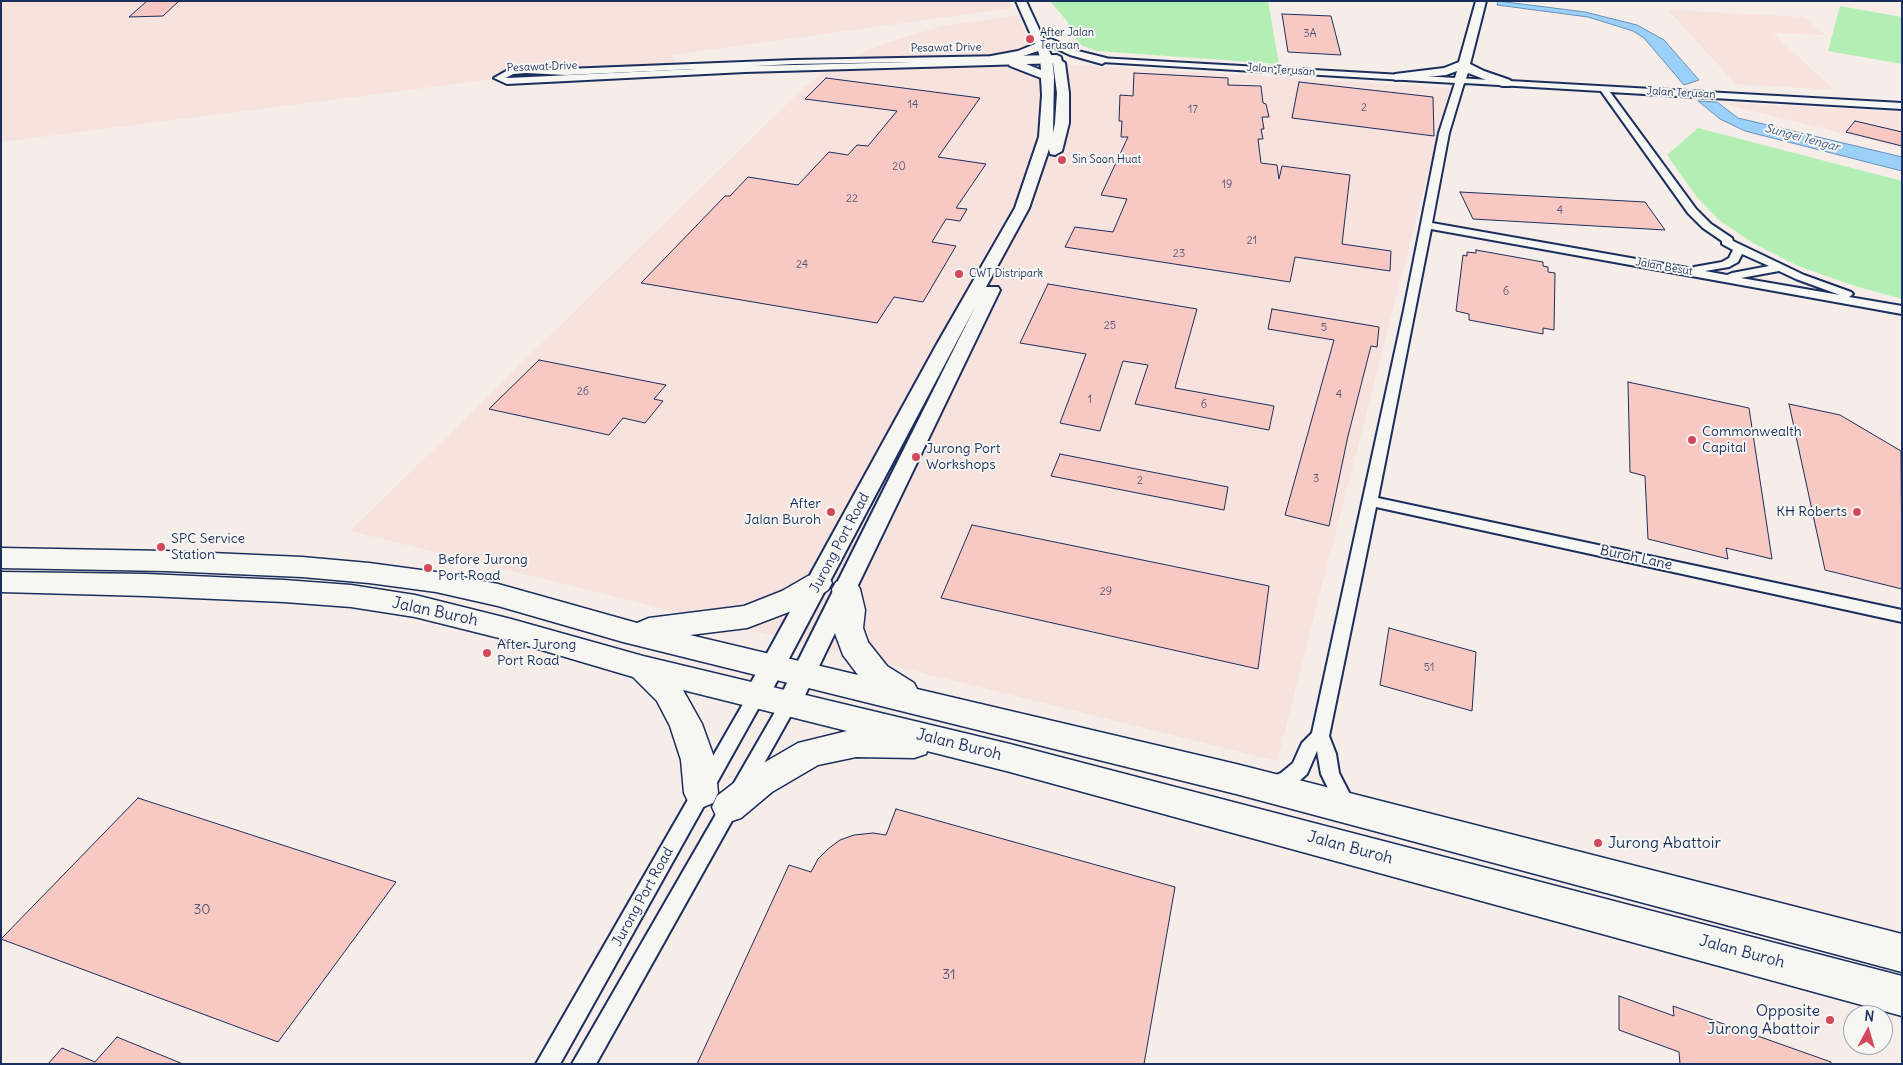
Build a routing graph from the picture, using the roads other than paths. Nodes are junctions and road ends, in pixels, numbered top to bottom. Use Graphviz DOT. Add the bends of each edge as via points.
graph roads {
  1 [pos="1021,1"];
  2 [pos="1032,1"];
  3 [pos="1481,1"];
  4 [pos="995,58"];
  5 [pos="1051,59"];
  6 [pos="1093,60"];
  7 [pos="1014,62"];
  8 [pos="1463,65"];
  9 [pos="1399,77"];
  10 [pos="1460,81"];
  11 [pos="1506,83"];
  12 [pos="1604,89"];
  13 [pos="1902,106"];
  14 [pos="1425,225"];
  15 [pos="1740,247"];
  16 [pos="1766,261"];
  17 [pos="1780,268"];
  18 [pos="1714,272"];
  19 [pos="1902,309"];
  20 [pos="1370,501"];
  21 [pos="1,558"];
  22 [pos="1,582"];
  23 [pos="832,586"];
  24 [pos="1902,616"];
  25 [pos="623,631"];
  26 [pos="774,666"];
  27 [pos="643,668"];
  28 [pos="803,674"];
  29 [pos="757,695"];
  30 [pos="919,702"];
  31 [pos="789,703"];
  32 [pos="1320,736"];
  33 [pos="948,742"];
  34 [pos="1268,787"];
  35 [pos="715,800"];
  36 [pos="1349,810"];
  37 [pos="1902,953"];
  38 [pos="1902,996"];
  39 [pos="546,1064"];
  40 [pos="583,1064"];
  1 -- 5 [label="main road, Jurong Port Road"];
  2 -- 5 [label="main road, Jurong Port Road"];
  3 -- 8 [label="main road"];
  4 -- 5 [label="main road" via="1020,54"];
  4 -- 7 [label="street, Pesawat Drive" via="794,62 566,72 526,70 498,78 507,81 754,68"];
  5 -- 6 [label="main road"];
  5 -- 6 [label="main road" via="1075,66"];
  5 -- 7 [label="main road"];
  5 -- 23 [label="main road, Jurong Port Road" via="1063,92 1060,138 1034,211"];
  6 -- 9 [label="street, Jalan Terusan"];
  8 -- 9 [label="main road" via="1446,71"];
  8 -- 10 [label="main road"];
  8 -- 11 [label="main road"];
  9 -- 10 [label="street, Jalan Terusan"];
  10 -- 11 [label="street, Jalan Terusan"];
  10 -- 14 [label="street" via="1444,134"];
  11 -- 12 [label="street, Jalan Terusan"];
  12 -- 13 [label="street, Jalan Terusan"];
  12 -- 15 [label="street, Jalan Besut" via="1692,211 1728,240 1726,242"];
  14 -- 18 [label="street, Jalan Besut" via="1686,271"];
  14 -- 20 [label="street"];
  15 -- 16 [label="street, Jalan Besut"];
  15 -- 18 [label="street" via="1734,260"];
  16 -- 17 [label="street, Jalan Besut"];
  16 -- 18 [label="street" via="1751,268"];
  17 -- 18 [label="street" via="1738,275"];
  17 -- 19 [label="street, Jalan Besut" via="1842,292"];
  18 -- 19 [label="street, Jalan Besut"];
  20 -- 24 [label="street, Buroh Lane"];
  20 -- 32 [label="street"];
  21 -- 25 [label="highway, Jalan Buroh" via="166,561 369,573 498,595"];
  22 -- 27 [label="highway, Jalan Buroh" via="351,596 416,606 502,627"];
  23 -- 25 [label="highway" via="747,617"];
  23 -- 26 [label="main road, Jurong Port Road"];
  23 -- 28 [label="main road, Jurong Port Road"];
  23 -- 30 [label="highway" via="850,610 848,628 854,647 876,675"];
  25 -- 26 [label="highway, Jalan Buroh"];
  26 -- 28 [label="highway, Jalan Buroh"];
  26 -- 29 [label="main road, Jurong Port Road"];
  27 -- 29 [label="highway, Jalan Buroh"];
  27 -- 35 [label="highway" via="668,692 686,724"];
  28 -- 30 [label="highway, Jalan Buroh"];
  28 -- 31 [label="main road, Jurong Port Road"];
  29 -- 31 [label="highway, Jalan Buroh"];
  29 -- 35 [label="street, Jurong Port Road"];
  30 -- 34 [label="highway, Jalan Buroh"];
  31 -- 33 [label="highway, Jalan Buroh"];
  31 -- 35 [label="street, Jurong Port Road"];
  32 -- 34 [label="street" via="1308,748 1301,768 1288,779"];
  32 -- 36 [label="street" via="1330,774"];
  33 -- 35 [label="highway" via="856,744 810,752 760,782"];
  33 -- 38 [label="highway, Jalan Buroh"];
  34 -- 36 [label="highway, Jalan Buroh"];
  35 -- 39 [label="street, Jurong Port Road" via="639,905"];
  35 -- 40 [label="street, Jurong Port Road"];
  36 -- 37 [label="highway, Jalan Buroh"];
}
